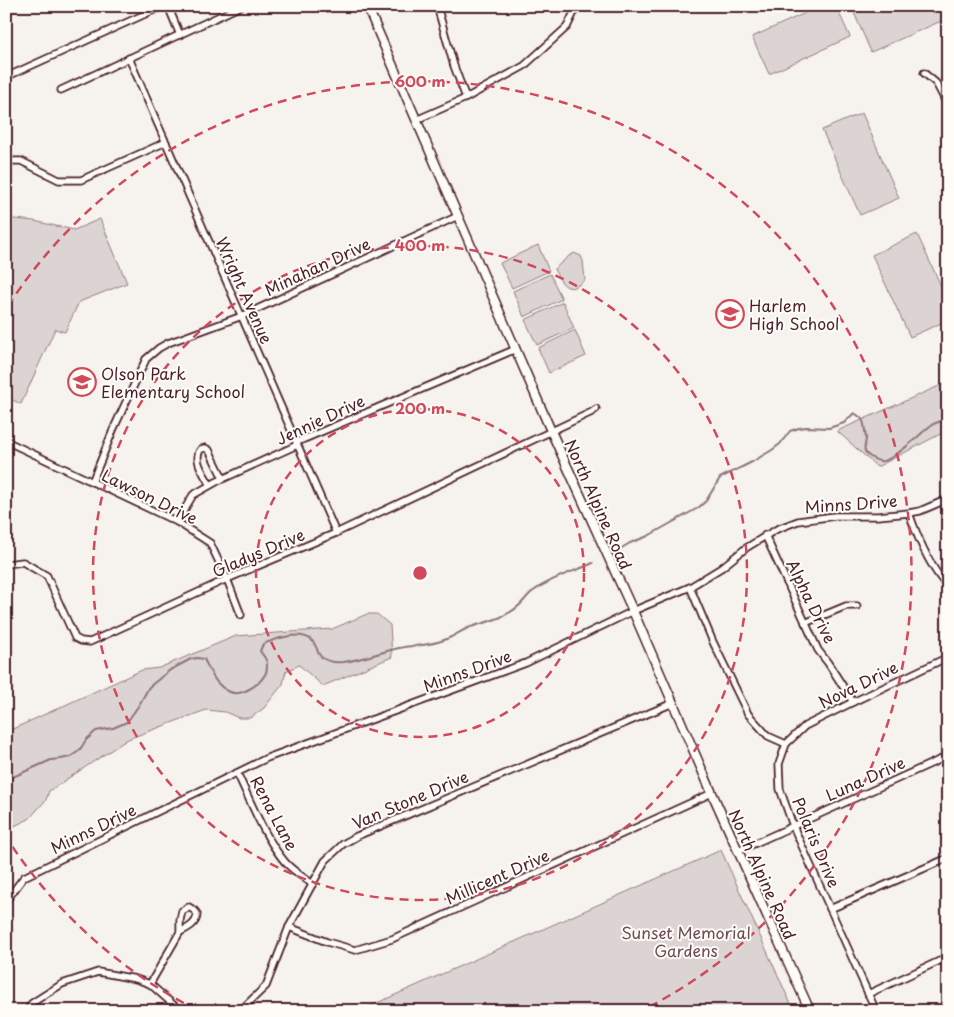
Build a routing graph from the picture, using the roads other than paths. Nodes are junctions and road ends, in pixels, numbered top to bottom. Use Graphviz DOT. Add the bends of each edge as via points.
graph roads {
  1 [pos="163,6"];
  2 [pos="168,6"];
  3 [pos="241,6"];
  4 [pos="367,6"];
  5 [pos="437,6"];
  6 [pos="578,6"];
  7 [pos="180,35"];
  8 [pos="129,58"];
  9 [pos="924,73"];
  10 [pos="6,77"];
  11 [pos="61,90"];
  12 [pos="466,98"];
  13 [pos="948,106"];
  14 [pos="416,120"];
  15 [pos="166,142"];
  16 [pos="6,162"];
  17 [pos="458,216"];
  18 [pos="242,316"];
  19 [pos="516,349"];
  20 [pos="596,409"];
  21 [pos="551,430"];
  22 [pos="6,441"];
  23 [pos="297,442"];
  24 [pos="223,478"];
  25 [pos="92,482"];
  26 [pos="210,485"];
  27 [pos="948,499"];
  28 [pos="909,513"];
  29 [pos="178,522"];
  30 [pos="336,533"];
  31 [pos="765,535"];
  32 [pos="6,564"];
  33 [pos="227,579"];
  34 [pos="690,587"];
  35 [pos="948,587"];
  36 [pos="857,606"];
  37 [pos="633,611"];
  38 [pos="241,615"];
  39 [pos="806,623"];
  40 [pos="948,657"];
  41 [pos="853,702"];
  42 [pos="673,703"];
  43 [pos="786,744"];
  44 [pos="948,756"];
  45 [pos="237,773"];
  46 [pos="712,794"];
  47 [pos="793,826"];
  48 [pos="738,851"];
  49 [pos="948,858"];
  50 [pos="313,884"];
  51 [pos="6,901"];
  52 [pos="830,909"];
  53 [pos="290,927"];
  54 [pos="180,932"];
  55 [pos="948,958"];
  56 [pos="150,984"];
  57 [pos="868,994"];
  58 [pos="175,1009"];
  59 [pos="27,1011"];
  60 [pos="185,1011"];
  61 [pos="240,1011"];
  62 [pos="810,1011"];
  63 [pos="876,1011"];
  1 -- 10 [label="street"];
  2 -- 7 [label="street"];
  3 -- 7 [label="street"];
  4 -- 14 [label="main road, North Alpine Road"];
  5 -- 12 [label="street"];
  6 -- 12 [label="street" via="567,27 524,66"];
  7 -- 8 [label="street"];
  8 -- 11 [label="street"];
  8 -- 15 [label="street, Wright Avenue"];
  9 -- 13 [label="street" via="936,82"];
  12 -- 14 [label="street"];
  14 -- 17 [label="main road, North Alpine Road"];
  15 -- 16 [label="street" via="81,180 59,180 21,161"];
  15 -- 18 [label="street, Wright Avenue"];
  17 -- 18 [label="street, Minahan Drive"];
  17 -- 19 [label="main road, North Alpine Road"];
  18 -- 23 [label="street, Wright Avenue"];
  18 -- 25 [label="street, Minahan Drive" via="168,343 146,359"];
  19 -- 21 [label="main road, North Alpine Road"];
  19 -- 23 [label="street, Jennie Drive"];
  20 -- 21 [label="street, Gladys Drive"];
  21 -- 30 [label="street, Gladys Drive"];
  21 -- 37 [label="main road, North Alpine Road"];
  22 -- 25 [label="street, Lawson Drive"];
  23 -- 24 [label="street, Jennie Drive" via="295,446"];
  23 -- 30 [label="street, Wright Avenue"];
  24 -- 26 [label="street, Jennie Drive"];
  24 -- 26 [label="street" via="209,450 201,449 198,459"];
  25 -- 29 [label="street, Lawson Drive"];
  26 -- 29 [label="street, Jennie Drive" via="193,495"];
  27 -- 28 [label="street, Minns Drive"];
  28 -- 31 [label="street, Minns Drive" via="798,521"];
  28 -- 35 [label="street" via="917,535"];
  29 -- 33 [label="street, Lawson Drive" via="210,543"];
  30 -- 33 [label="street, Gladys Drive"];
  31 -- 34 [label="street, Minns Drive"];
  31 -- 39 [label="street, Alpha Drive"];
  32 -- 33 [label="street, Gladys Drive" via="23,562 47,576 75,638 90,642"];
  33 -- 38 [label="street, Lawson Drive"];
  34 -- 37 [label="street, Minns Drive"];
  34 -- 43 [label="street" via="748,714 768,736"];
  36 -- 39 [label="street" via="846,606"];
  37 -- 42 [label="main road, North Alpine Road"];
  37 -- 45 [label="street, Minns Drive" via="526,663 267,758"];
  39 -- 41 [label="street, Alpha Drive" via="818,650"];
  40 -- 41 [label="street, Nova Drive"];
  41 -- 43 [label="street, Nova Drive" via="805,726"];
  42 -- 46 [label="main road, North Alpine Road"];
  42 -- 50 [label="street, Van Stone Drive" via="357,836 325,861"];
  43 -- 47 [label="street, Polaris Drive" via="779,764 780,788"];
  44 -- 47 [label="street, Luna Drive"];
  45 -- 50 [label="street, Rena Lane" via="277,851 285,862"];
  45 -- 51 [label="street, Minns Drive" via="24,877"];
  46 -- 48 [label="main road, North Alpine Road"];
  46 -- 53 [label="street, Millicent Drive" via="392,938 355,950"];
  47 -- 48 [label="street, Luna Drive"];
  47 -- 52 [label="street, Polaris Drive"];
  48 -- 62 [label="main road, North Alpine Road"];
  49 -- 52 [label="street"];
  50 -- 53 [label="street, Van Stone Drive"];
  52 -- 57 [label="street, Polaris Drive"];
  53 -- 61 [label="street, Van Stone Drive" via="266,986"];
  54 -- 56 [label="street"];
  55 -- 57 [label="street"];
  56 -- 58 [label="street"];
  56 -- 59 [label="street" via="98,972 62,984 32,1003"];
  57 -- 63 [label="street, Polaris Drive"];
  58 -- 60 [label="street"];
}
